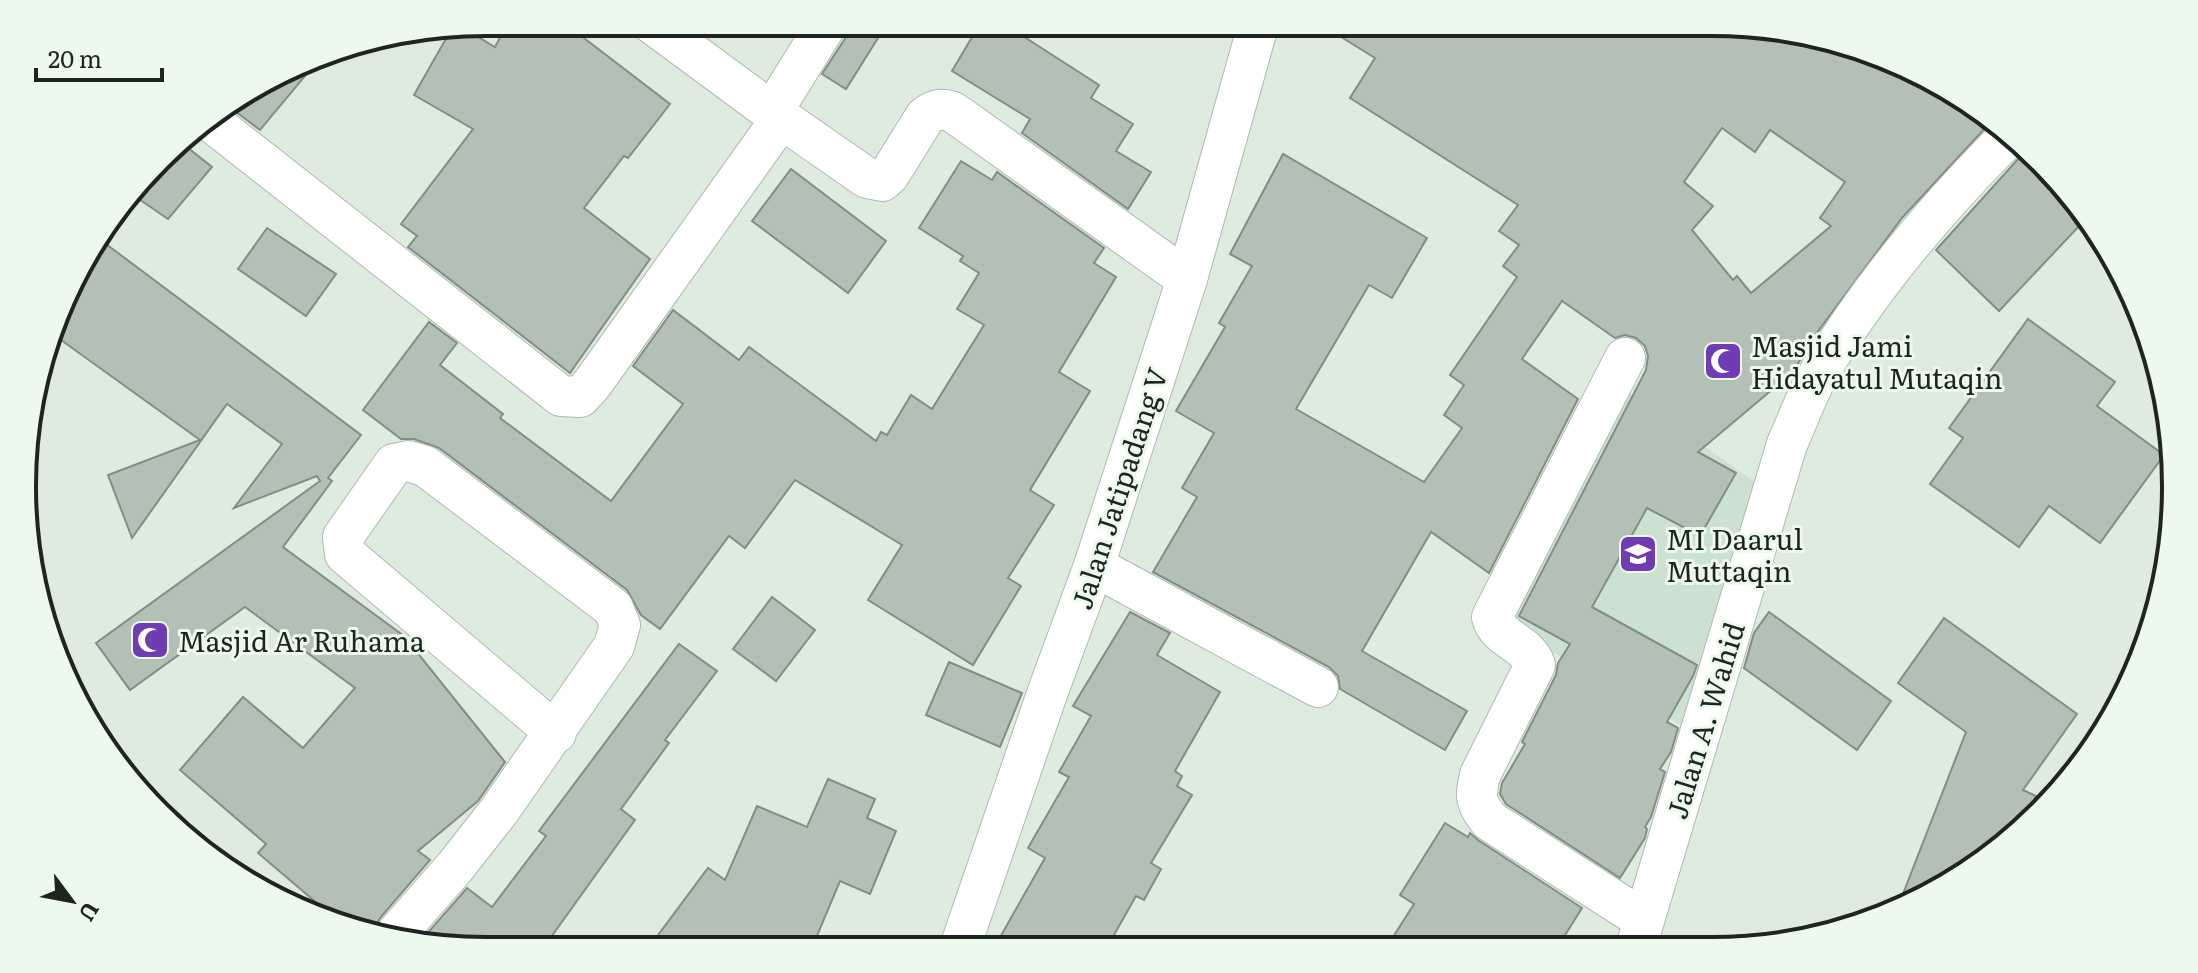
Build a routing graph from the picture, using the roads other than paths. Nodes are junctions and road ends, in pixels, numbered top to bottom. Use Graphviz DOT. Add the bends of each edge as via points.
graph roads {
  1 [pos="669,36"];
  2 [pos="820,36"];
  3 [pos="1255,36"];
  4 [pos="777,115"];
  5 [pos="216,126"];
  6 [pos="2003,143"];
  7 [pos="1187,279"];
  8 [pos="1625,358"];
  9 [pos="1094,566"];
  10 [pos="1318,687"];
  11 [pos="556,733"];
  12 [pos="401,928"];
  13 [pos="1640,934"];
  14 [pos="963,937"];
  1 -- 4 [label="street"];
  2 -- 4 [label="street"];
  3 -- 7 [label="street, Jalan Jatipadang V"];
  4 -- 5 [label="street" via="580,397 561,396"];
  4 -- 7 [label="street" via="876,181 889,175 925,117 934,110 953,112"];
  6 -- 13 [label="street, Jalan A. Wahid" via="1909,246 1819,374 1787,444"];
  7 -- 9 [label="street, Jalan Jatipadang V"];
  8 -- 13 [label="street" via="1492,617 1495,627 1530,654 1535,665 1480,775 1476,794 1477,805 1490,821"];
  9 -- 10 [label="street"];
  9 -- 14 [label="street, Jalan Jatipadang V"];
  11 -- 11 [label="street" via="614,646 620,625 613,608 425,466 394,464 343,537 345,554"];
  11 -- 12 [label="street" via="455,867"];
}
